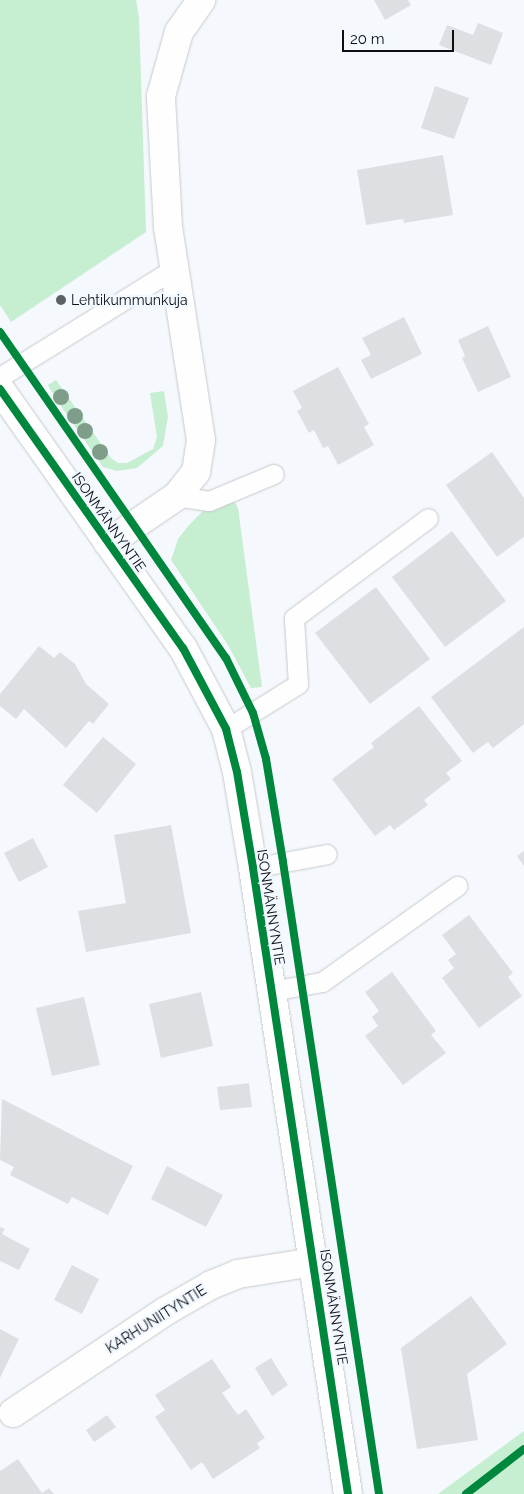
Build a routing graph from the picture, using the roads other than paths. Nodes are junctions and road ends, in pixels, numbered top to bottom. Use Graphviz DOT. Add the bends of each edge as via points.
graph roads {
  1 [pos="201,0"];
  2 [pos="175,268"];
  3 [pos="0,377"];
  4 [pos="0,389"];
  5 [pos="274,474"];
  6 [pos="177,496"];
  7 [pos="428,518"];
  8 [pos="108,543"];
  9 [pos="226,729"];
  10 [pos="327,854"];
  11 [pos="253,868"];
  12 [pos="457,886"];
  13 [pos="271,991"];
  14 [pos="314,1262"];
  15 [pos="13,1413"];
  16 [pos="348,1494"];
  1 -- 2 [label="street" via="179,32 161,96 168,227"];
  2 -- 3 [label="lane"];
  2 -- 6 [label="street" via="202,440 196,472"];
  4 -- 8 [label="street, ISONMÄNNYNTIE"];
  5 -- 6 [label="lane" via="209,501"];
  6 -- 8 [label="street"];
  7 -- 9 [label="lane" via="294,618 298,684"];
  8 -- 9 [label="street, ISONMÄNNYNTIE" via="183,648"];
  9 -- 11 [label="street, ISONMÄNNYNTIE" via="237,772"];
  10 -- 11 [label="lane"];
  11 -- 13 [label="street, ISONMÄNNYNTIE"];
  12 -- 13 [label="lane" via="322,982"];
  13 -- 14 [label="street, ISONMÄNNYNTIE"];
  14 -- 15 [label="street, KARHUNIITYNTIE" via="238,1274 211,1284"];
  14 -- 16 [label="street, ISONMÄNNYNTIE"];
}
